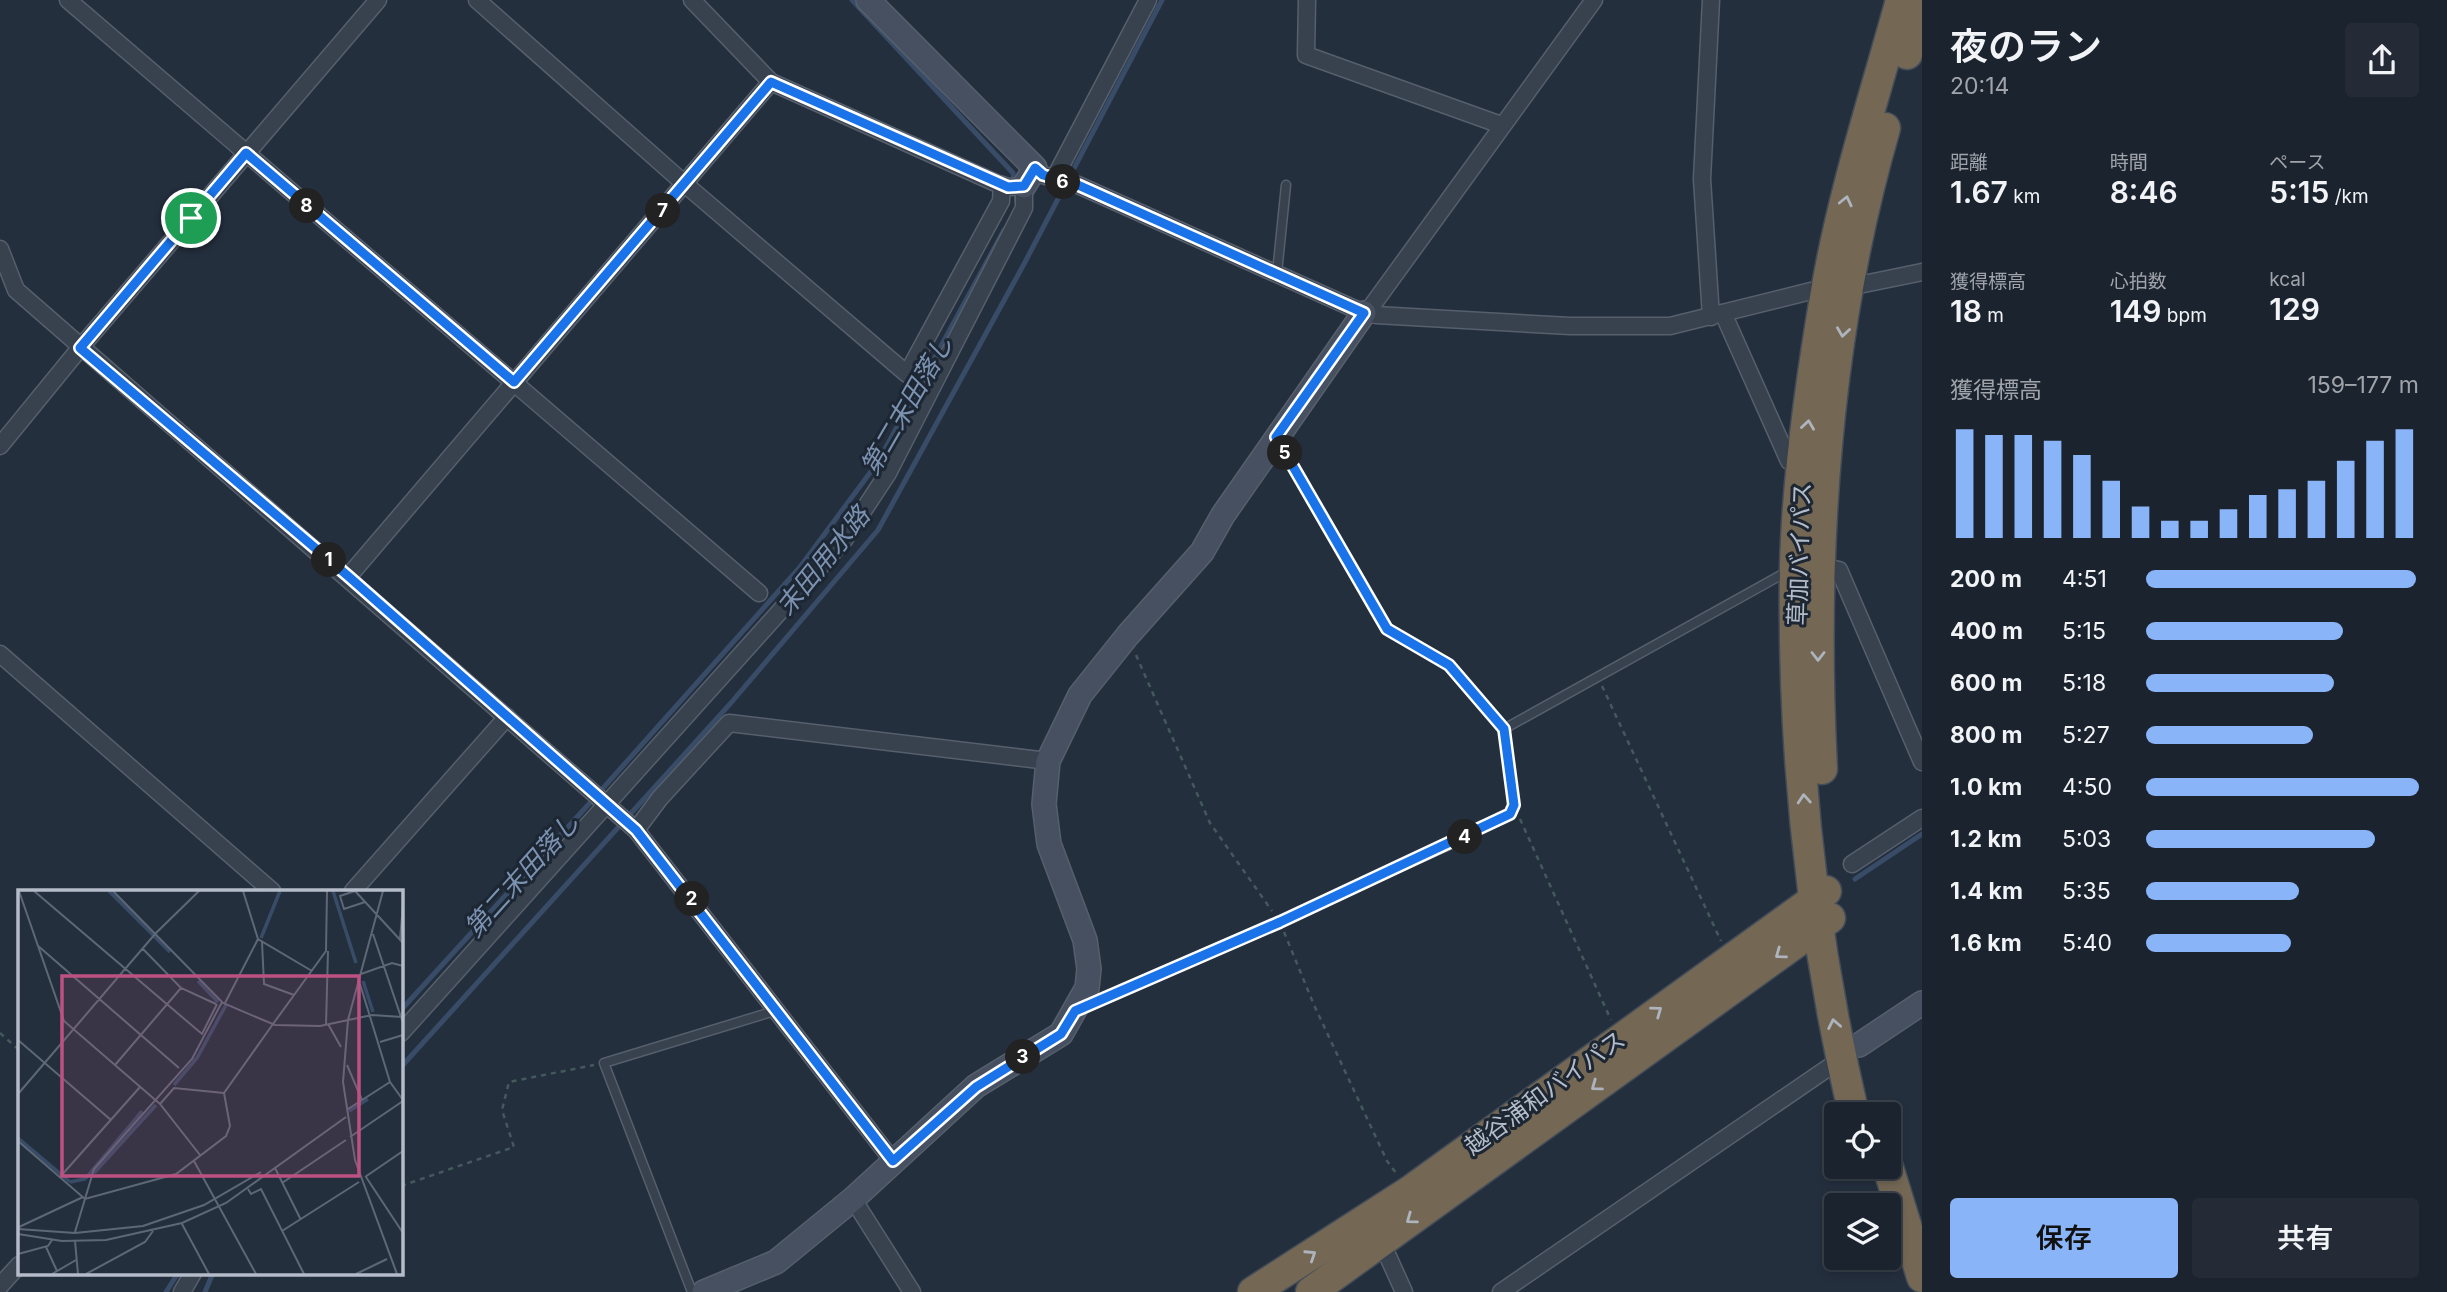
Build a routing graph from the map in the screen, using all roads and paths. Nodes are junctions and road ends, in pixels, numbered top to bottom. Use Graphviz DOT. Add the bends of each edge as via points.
graph roads {
  1 [pos="68,0"];
  2 [pos="378,0"];
  3 [pos="477,0"];
  4 [pos="692,0"];
  5 [pos="868,0"];
  6 [pos="1148,0"];
  7 [pos="1307,0"];
  8 [pos="1594,0"];
  9 [pos="1712,0"];
  10 [pos="1901,0"];
  11 [pos="1922,4"];
  12 [pos="1916,45"];
  13 [pos="771,82"];
  14 [pos="1501,125"];
  15 [pos="246,153"];
  16 [pos="1029,179"];
  17 [pos="686,185"];
  18 [pos="1286,185"];
  19 [pos="0,249"];
  20 [pos="1277,272"];
  21 [pos="1922,272"];
  22 [pos="1838,287"];
  23 [pos="1365,314"];
  24 [pos="1717,315"];
  25 [pos="80,348"];
  26 [pos="514,382"];
  27 [pos="1276,437"];
  28 [pos="0,446"];
  29 [pos="1803,463"];
  30 [pos="1807,566"];
  31 [pos="348,576"];
  32 [pos="759,593"];
  33 [pos="1128,635"];
  34 [pos="0,654"];
  35 [pos="1598,677"];
  36 [pos="507,717"];
  37 [pos="1504,729"];
  38 [pos="1048,761"];
  39 [pos="1922,762"];
  40 [pos="606,802"];
  41 [pos="1514,805"];
  42 [pos="1922,818"];
  43 [pos="636,830"];
  44 [pos="1853,864"];
  45 [pos="271,890"];
  46 [pos="354,890"];
  47 [pos="1824,907"];
  48 [pos="1280,922"];
  49 [pos="1730,960"];
  50 [pos="1922,1003"];
  51 [pos="778,1010"];
  52 [pos="1075,1011"];
  53 [pos="402,1032"];
  54 [pos="0,1033"];
  55 [pos="1619,1039"];
  56 [pos="18,1049"];
  57 [pos="1850,1052"];
  58 [pos="604,1063"];
  59 [pos="1853,1102"];
  60 [pos="1869,1102"];
  61 [pos="893,1161"];
  62 [pos="1892,1179"];
  63 [pos="402,1186"];
  64 [pos="1413,1189"];
  65 [pos="853,1199"];
  66 [pos="1381,1241"];
  67 [pos="18,1266"];
  68 [pos="1899,1270"];
  69 [pos="192,1274"];
  70 [pos="1922,1277"];
  71 [pos="0,1286"];
  72 [pos="182,1292"];
  73 [pos="692,1292"];
  74 [pos="704,1292"];
  75 [pos="912,1292"];
  76 [pos="1253,1292"];
  77 [pos="1311,1292"];
  78 [pos="1404,1292"];
  79 [pos="1501,1292"];
  80 [pos="1906,1292"];
  1 -- 15 [label="street"];
  2 -- 15 [label="street"];
  3 -- 17 [label="street"];
  4 -- 13 [label="street"];
  5 -- 16 [label="street"];
  6 -- 16 [label="street"];
  7 -- 14 [label="street" via="1306,55"];
  8 -- 14 [label="street"];
  9 -- 24 [label="street" via="1702,179"];
  22 -- 10 [label="highway, 草加バイパス, one-way" via="1852,174"];
  11 -- 12 [label="highway, 草加バイパス"];
  12 -- 22 [label="highway, 草加バイパス"];
  13 -- 16 [label="street"];
  13 -- 17 [label="street"];
  14 -- 23 [label="street"];
  15 -- 25 [label="street"];
  15 -- 26 [label="street"];
  16 -- 17 [label="street" via="1001,201 907,374"];
  16 -- 20 [label="street" via="1078,185"];
  16 -- 40 [label="street" via="1024,208 888,473 844,540"];
  17 -- 26 [label="street"];
  18 -- 20 [label="lane"];
  19 -- 25 [label="street" via="16,290"];
  20 -- 23 [label="street"];
  21 -- 22 [label="street"];
  22 -- 24 [label="street"];
  29 -- 22 [label="highway, 草加バイパス, one-way"];
  22 -- 30 [label="highway, 草加バイパス, one-way" via="1825,464"];
  23 -- 24 [label="street" via="1570,326 1670,326"];
  23 -- 27 [label="street"];
  24 -- 29 [label="street" via="1789,461"];
  25 -- 28 [label="street"];
  25 -- 31 [label="street"];
  26 -- 31 [label="street"];
  26 -- 32 [label="street"];
  27 -- 33 [label="street" via="1202,552"];
  27 -- 37 [label="lane" via="1387,629 1449,665"];
  29 -- 30 [label="highway, 草加バイパス"];
  30 -- 35 [label="lane"];
  30 -- 39 [label="street" via="1839,570"];
  30 -- 47 [label="highway, 草加バイパス" via="1818,688"];
  31 -- 36 [label="street"];
  33 -- 38 [label="street" via="1080,695"];
  33 -- 48 [label="path" via="1210,823"];
  34 -- 45 [label="street"];
  35 -- 37 [label="lane"];
  35 -- 49 [label="path"];
  36 -- 40 [label="street"];
  36 -- 46 [label="street"];
  37 -- 41 [label="lane"];
  38 -- 43 [label="street" via="729,723"];
  38 -- 52 [label="street" via="1044,804 1049,844 1088,952 1087,988"];
  40 -- 43 [label="street"];
  40 -- 53 [label="street"];
  41 -- 48 [label="lane" via="1510,814 1447,846"];
  41 -- 55 [label="path"];
  42 -- 44 [label="street"];
  43 -- 51 [label="street"];
  47 -- 49 [label="highway, 越谷浦和バイパス"];
  47 -- 57 [label="highway, 草加バイパス"];
  47 -- 66 [label="highway, 越谷浦和バイパス, one-way"];
  48 -- 52 [label="lane"];
  48 -- 64 [label="path" via="1387,1161"];
  55 -- 49 [label="highway, 越谷浦和バイパス, one-way"];
  50 -- 57 [label="street"];
  51 -- 58 [label="lane"];
  51 -- 61 [label="street"];
  52 -- 61 [label="street" via="1061,1034 976,1087"];
  54 -- 56 [label="path"];
  55 -- 64 [label="highway, 越谷浦和バイパス"];
  57 -- 59 [label="highway, 草加バイパス"];
  57 -- 60 [label="highway, 草加バイパス"];
  57 -- 79 [label="street"];
  58 -- 63 [label="path" via="509,1082 502,1110 514,1147"];
  58 -- 73 [label="lane"];
  61 -- 65 [label="street"];
  62 -- 70 [label="highway"];
  76 -- 64 [label="highway, 越谷浦和バイパス, one-way"];
  65 -- 74 [label="street" via="776,1262"];
  65 -- 75 [label="street"];
  66 -- 77 [label="highway, 越谷浦和バイパス"];
  66 -- 78 [label="street"];
  67 -- 71 [label="street"];
  68 -- 80 [label="highway"];
  69 -- 72 [label="street"];
}
